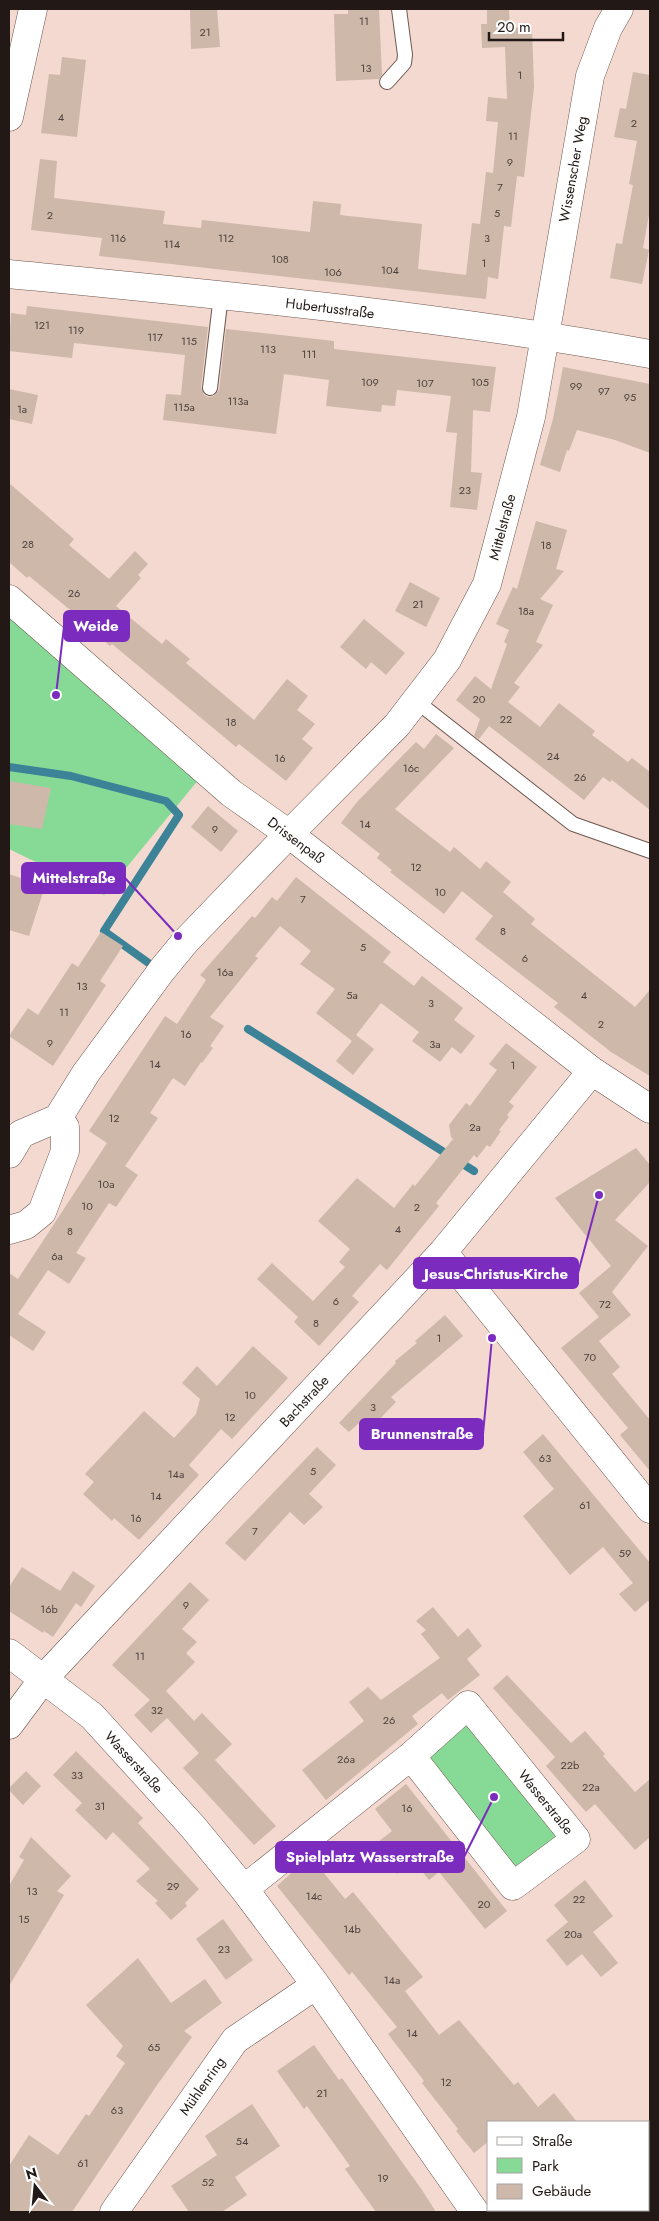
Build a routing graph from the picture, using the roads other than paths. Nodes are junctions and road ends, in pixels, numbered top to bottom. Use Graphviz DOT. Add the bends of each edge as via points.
graph roads {
  1 [pos="33,9"];
  2 [pos="399,9"];
  3 [pos="607,15"];
  4 [pos="387,82"];
  5 [pos="9,117"];
  6 [pos="9,274"];
  7 [pos="221,295"];
  8 [pos="544,334"];
  9 [pos="650,354"];
  10 [pos="210,388"];
  11 [pos="9,600"];
  12 [pos="416,701"];
  13 [pos="289,834"];
  14 [pos="650,851"];
  15 [pos="592,1071"];
  16 [pos="650,1109"];
  17 [pos="58,1118"];
  18 [pos="9,1154"];
  19 [pos="9,1230"];
  20 [pos="443,1252"];
  21 [pos="650,1509"];
  22 [pos="9,1653"];
  23 [pos="44,1678"];
  24 [pos="9,1725"];
  25 [pos="411,1756"];
  26 [pos="244,1889"];
  27 [pos="316,1985"];
  28 [pos="114,2212"];
  29 [pos="475,2212"];
  1 -- 5 [label="street"];
  2 -- 4 [label="lane" via="404,63"];
  3 -- 8 [label="street, Wissenscher Weg" via="590,76"];
  6 -- 7 [label="street, Hubertusstraße"];
  7 -- 8 [label="street, Hubertusstraße"];
  7 -- 10 [label="lane"];
  8 -- 9 [label="street, Hubertusstraße"];
  8 -- 12 [label="street, Mittelstraße" via="531,417 487,584 447,660"];
  11 -- 13 [label="street, Drissenpaß" via="231,793"];
  12 -- 13 [label="street, Mittelstraße"];
  12 -- 14 [label="lane" via="573,824"];
  13 -- 15 [label="street, Drissenpaß"];
  13 -- 17 [label="street, Mittelstraße" via="162,970 86,1073"];
  15 -- 16 [label="street, Drissenpaß"];
  15 -- 20 [label="street, Bachstraße"];
  17 -- 18 [label="street" via="21,1134"];
  17 -- 19 [label="street" via="65,1127 65,1151 42,1212 26,1225"];
  20 -- 21 [label="street"];
  20 -- 23 [label="street, Bachstraße"];
  22 -- 23 [label="street, Wasserstraße"];
  23 -- 24 [label="street, Bachstraße"];
  23 -- 26 [label="street, Wasserstraße" via="92,1716 193,1826"];
  25 -- 25 [label="street, Wasserstraße" via="513,1886 576,1839 468,1705"];
  25 -- 26 [label="street, Wasserstraße"];
  26 -- 27 [label="street, Wasserstraße"];
  27 -- 28 [label="street, Mühlenring" via="234,2040"];
  27 -- 29 [label="street, Wasserstraße"];
}
